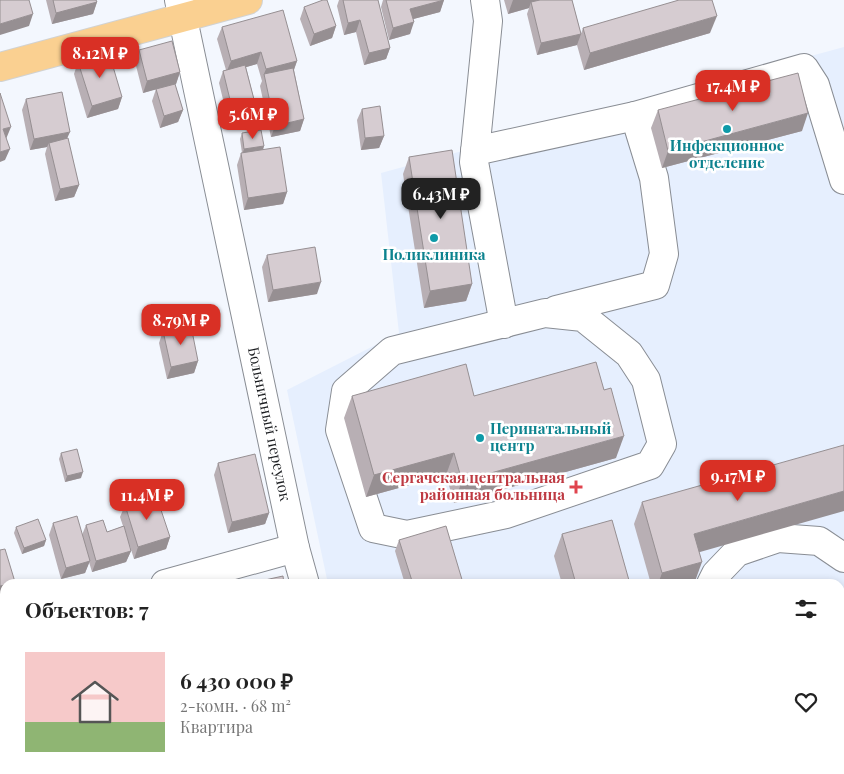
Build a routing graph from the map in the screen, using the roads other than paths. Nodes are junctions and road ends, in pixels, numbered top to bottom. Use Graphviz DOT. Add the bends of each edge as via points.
graph roads {
  1 [pos="248,0"];
  2 [pos="485,0"];
  3 [pos="181,9"];
  4 [pos="0,66"];
  5 [pos="635,116"];
  6 [pos="475,151"];
  7 [pos="844,180"];
  8 [pos="545,313"];
  9 [pos="504,324"];
  10 [pos="295,548"];
  11 [pos="844,558"];
  12 [pos="183,579"];
  13 [pos="304,579"];
  14 [pos="713,579"];
  1 -- 3 [label="main road"];
  2 -- 6 [label="street" via="488,21"];
  3 -- 4 [label="main road"];
  3 -- 10 [label="street, Больничный переулок"];
  5 -- 6 [label="street"];
  5 -- 7 [label="street" via="804,68 815,86"];
  5 -- 8 [label="street" via="654,178 664,254 655,285"];
  6 -- 9 [label="street" via="474,162"];
  8 -- 9 [label="street"];
  8 -- 9 [label="street" via="583,317 629,354 646,380 662,444 650,465 506,514 407,535 373,528 340,430 346,391 392,351"];
  10 -- 12 [label="street"];
  10 -- 13 [label="street, Больничный переулок"];
  11 -- 14 [label="street" via="819,541 778,538 737,552"];
}
